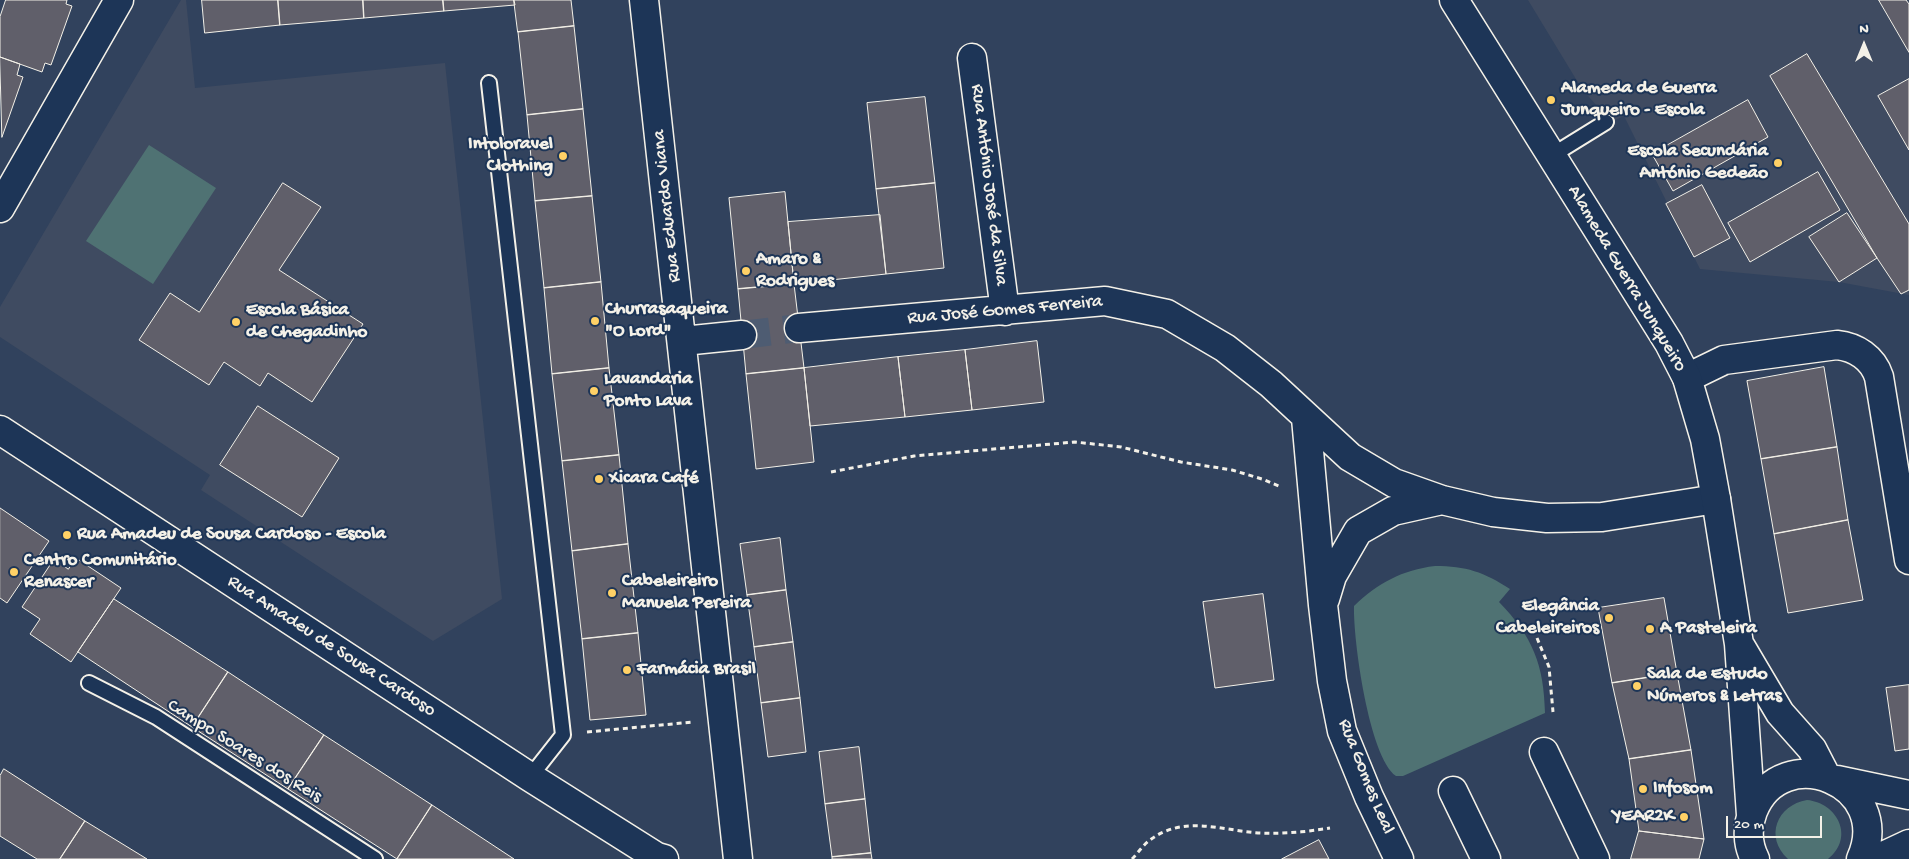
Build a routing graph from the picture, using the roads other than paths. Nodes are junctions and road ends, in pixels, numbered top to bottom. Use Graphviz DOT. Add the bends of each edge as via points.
graph roads {
  1 [pos="118,0"];
  2 [pos="644,0"];
  3 [pos="1454,0"];
  4 [pos="972,58"];
  5 [pos="489,83"];
  6 [pos="1606,122"];
  7 [pos="1552,156"];
  8 [pos="0,208"];
  9 [pos="1005,311"];
  10 [pos="799,328"];
  11 [pos="742,335"];
  12 [pos="683,341"];
  13 [pos="1687,378"];
  14 [pos="1306,418"];
  15 [pos="0,430"];
  16 [pos="1716,499"];
  17 [pos="1442,500"];
  18 [pos="1909,560"];
  19 [pos="1323,605"];
  20 [pos="1739,644"];
  21 [pos="89,684"];
  22 [pos="1544,752"];
  23 [pos="530,777"];
  24 [pos="1831,778"];
  25 [pos="1453,791"];
  26 [pos="1909,796"];
  27 [pos="1751,815"];
  28 [pos="1909,844"];
  29 [pos="1754,858"];
  30 [pos="375,859"];
  31 [pos="664,859"];
  32 [pos="738,859"];
  33 [pos="1399,859"];
  34 [pos="1486,859"];
  35 [pos="1595,859"];
  36 [pos="1861,859"];
  37 [pos="1877,859"];
  1 -- 8 [label="street"];
  2 -- 12 [label="street, Rua Eduardo Viana"];
  3 -- 7 [label="street, Alameda Guerra Junqueiro"];
  4 -- 9 [label="street, Rua António José da Silva"];
  5 -- 23 [label="lane" via="564,735"];
  6 -- 7 [label="lane"];
  7 -- 13 [label="street, Alameda Guerra Junqueiro"];
  9 -- 10 [label="street, Rua José Gomes Ferreira"];
  9 -- 14 [label="street, Rua José Gomes Ferreira" via="1105,301 1167,314 1225,348 1271,384"];
  11 -- 12 [label="street"];
  12 -- 32 [label="street, Rua Eduardo Viana"];
  13 -- 16 [label="street, Alameda Guerra Junqueiro" via="1705,439"];
  13 -- 18 [label="street" via="1724,360 1837,345 1865,356 1879,377"];
  14 -- 17 [label="street, Rua José Gomes Ferreira" via="1350,457 1394,484"];
  14 -- 19 [label="street, Rua Gomes Leal"];
  15 -- 23 [label="street, Rua Amadeu de Sousa Cardoso"];
  16 -- 17 [label="street, Rua José Gomes Ferreira" via="1602,517 1547,518 1493,512"];
  16 -- 20 [label="street, Alameda Guerra Junqueiro"];
  17 -- 19 [label="street, Rua Gomes Leal" via="1393,511 1358,531 1332,576"];
  19 -- 33 [label="street, Rua Gomes Leal" via="1342,731"];
  20 -- 24 [label="street, Alameda Guerra Junqueiro" via="1780,713 1812,748"];
  20 -- 27 [label="street, Alameda Guerra Junqueiro"];
  21 -- 30 [label="lane, Campo Soares dos Reis" via="156,717"];
  22 -- 35 [label="street"];
  23 -- 31 [label="street, Rua Amadeu de Sousa Cardoso"];
  24 -- 26 [label="street"];
  24 -- 27 [label="street" via="1795,775 1776,783 1761,796"];
  24 -- 36 [label="street" via="1852,793 1863,810 1867,835"];
  25 -- 34 [label="street"];
  27 -- 29 [label="street, Alameda Guerra Junqueiro" via="1748,835"];
  28 -- 37 [label="street"];
}
